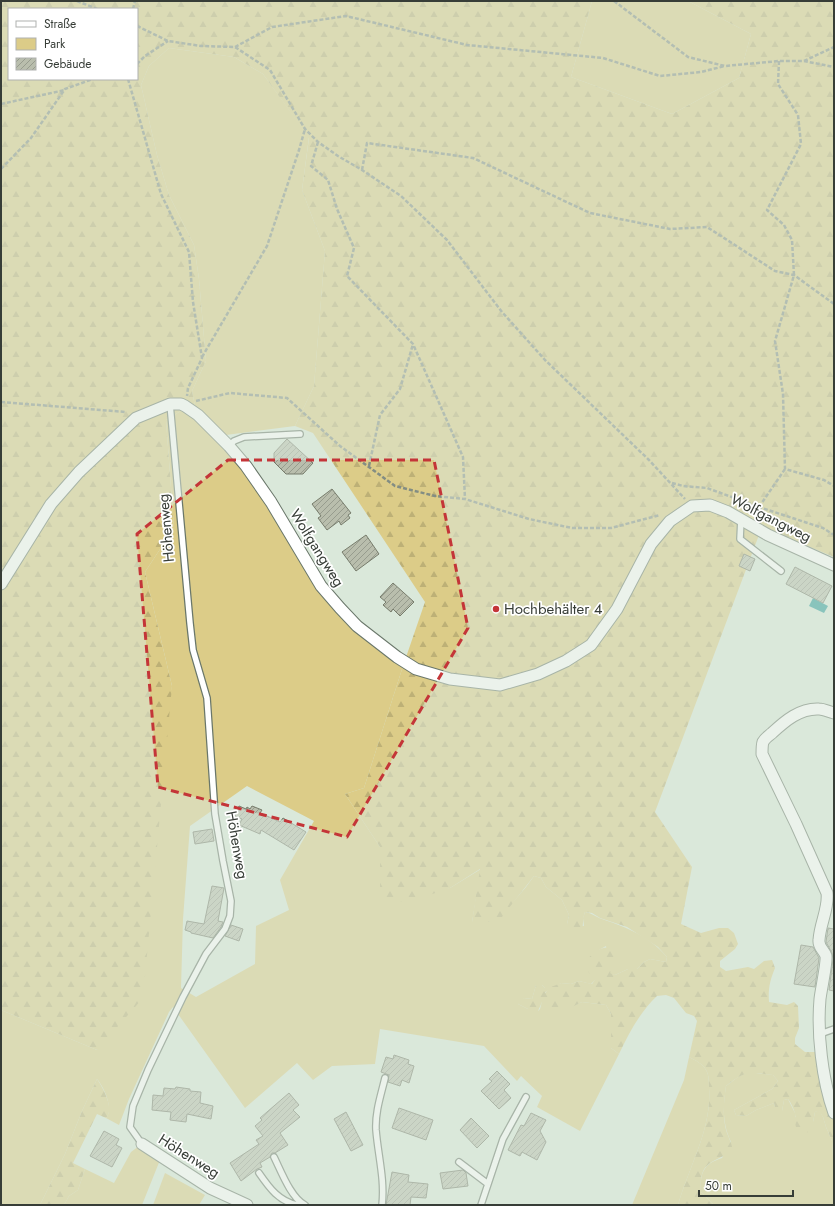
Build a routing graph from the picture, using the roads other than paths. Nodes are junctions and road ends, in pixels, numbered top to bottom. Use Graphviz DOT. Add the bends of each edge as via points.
graph roads {
  1 [pos="170,404"];
  2 [pos="300,434"];
  3 [pos="230,446"];
  4 [pos="741,519"];
  5 [pos="834,565"];
  6 [pos="781,571"];
  7 [pos="1,584"];
  8 [pos="834,714"];
  9 [pos="834,1029"];
  10 [pos="820,1034"];
  11 [pos="385,1078"];
  12 [pos="526,1097"];
  13 [pos="834,1113"];
  14 [pos="142,1144"];
  15 [pos="274,1157"];
  16 [pos="459,1162"];
  17 [pos="260,1173"];
  18 [pos="488,1184"];
  19 [pos="247,1205"];
  20 [pos="298,1205"];
  21 [pos="305,1205"];
  22 [pos="382,1205"];
  23 [pos="481,1205"];
  1 -- 3 [label="street, Wolfgangweg" via="181,404 198,415"];
  1 -- 7 [label="street, Wolfgangweg" via="136,418 79,472 51,504"];
  1 -- 14 [label="lane, Höhenweg" via="193,650 207,698 215,814 231,901 230,916 225,929 206,954 182,997 133,1106 130,1127"];
  2 -- 3 [label="lane" via="244,437 234,441"];
  3 -- 4 [label="street, Wolfgangweg" via="271,502 321,586 340,608 357,626 397,657 416,669 450,679 500,685 538,674 566,661 591,645 617,609 651,544 670,521 692,506 710,505"];
  4 -- 5 [label="street, Wolfgangweg" via="768,535"];
  4 -- 6 [label="lane" via="740,539"];
  8 -- 10 [label="street" via="819,709 794,715 763,742 762,748 762,754 827,893 828,900 819,929 818,944 826,957 820,1000"];
  9 -- 10 [label="lane"];
  10 -- 13 [label="street" via="827,1092"];
  11 -- 22 [label="lane" via="376,1120"];
  12 -- 18 [label="lane" via="503,1139"];
  14 -- 19 [label="street, Höhenweg" via="210,1188"];
  15 -- 21 [label="lane" via="294,1196"];
  16 -- 18 [label="lane"];
  17 -- 20 [label="lane" via="270,1190 279,1198"];
  18 -- 23 [label="lane"];
}
